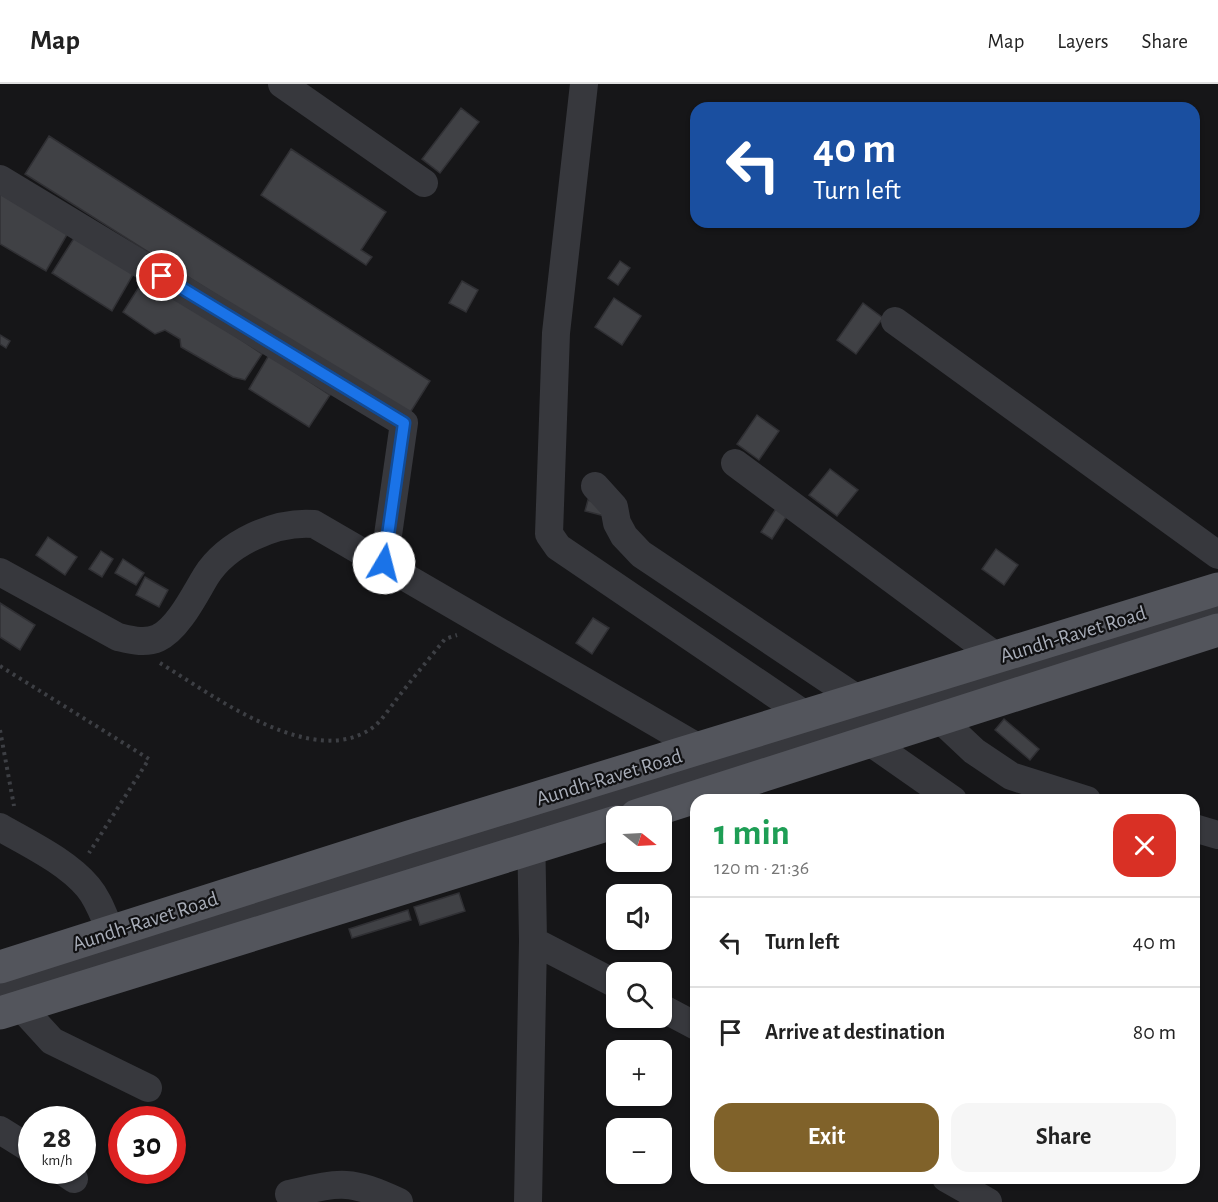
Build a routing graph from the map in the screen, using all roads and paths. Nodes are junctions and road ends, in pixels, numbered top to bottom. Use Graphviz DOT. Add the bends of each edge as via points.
graph roads {
  1 [pos="282,84"];
  2 [pos="584,84"];
  3 [pos="0,179"];
  4 [pos="424,183"];
  5 [pos="895,321"];
  6 [pos="735,463"];
  7 [pos="595,486"];
  8 [pos="1218,555"];
  9 [pos="384,563"];
  10 [pos="0,572"];
  11 [pos="1218,590"];
  12 [pos="1218,612"];
  13 [pos="496,629"];
  14 [pos="1218,630"];
  15 [pos="997,657"];
  16 [pos="156,660"];
  17 [pos="0,666"];
  18 [pos="859,700"];
  19 [pos="807,716"];
  20 [pos="940,719"];
  21 [pos="0,729"];
  22 [pos="870,742"];
  23 [pos="700,749"];
  24 [pos="706,794"];
  25 [pos="945,794"];
  26 [pos="1068,794"];
  27 [pos="690,799"];
  28 [pos="668,806"];
  29 [pos="606,822"];
  30 [pos="531,825"];
  31 [pos="1200,830"];
  32 [pos="10,833"];
  33 [pos="1218,835"];
  34 [pos="75,875"];
  35 [pos="111,932"];
  36 [pos="533,941"];
  37 [pos="0,967"];
  38 [pos="606,979"];
  39 [pos="7,1004"];
  40 [pos="672,1013"];
  41 [pos="690,1023"];
  42 [pos="148,1088"];
  43 [pos="0,1130"];
  44 [pos="18,1141"];
  45 [pos="956,1184"];
  46 [pos="289,1194"];
  47 [pos="530,1201"];
  48 [pos="399,1202"];
  49 [pos="988,1202"];
  1 -- 4 [label="street"];
  2 -- 19 [label="street" via="556,333 549,534 558,547"];
  3 -- 9 [label="street" via="404,423"];
  5 -- 8 [label="street"];
  6 -- 15 [label="street"];
  7 -- 18 [label="street" via="614,507 624,536 641,554"];
  9 -- 10 [label="street" via="314,524 294,523 268,531 226,553 180,617 159,638 139,642 118,637"];
  9 -- 13 [label="street"];
  11 -- 15 [label="main road, Aundh-Ravet Road"];
  12 -- 30 [label="street"];
  13 -- 16 [label="path" via="445,639 376,724 356,737 322,742 284,732 233,707"];
  13 -- 23 [label="street"];
  14 -- 20 [label="main road, Aundh-Ravet Road"];
  15 -- 18 [label="main road, Aundh-Ravet Road"];
  17 -- 34 [label="path" via="149,759"];
  18 -- 19 [label="main road, Aundh-Ravet Road"];
  19 -- 23 [label="main road, Aundh-Ravet Road"];
  20 -- 22 [label="main road, Aundh-Ravet Road"];
  20 -- 26 [label="street" via="974,751 1011,776"];
  21 -- 32 [label="path"];
  22 -- 24 [label="main road, Aundh-Ravet Road"];
  22 -- 25 [label="street"];
  23 -- 30 [label="main road, Aundh-Ravet Road"];
  27 -- 28 [label="main road, Aundh-Ravet Road"];
  29 -- 30 [label="main road, Aundh-Ravet Road"];
  30 -- 35 [label="main road, Aundh-Ravet Road"];
  30 -- 36 [label="street"];
  30 -- 39 [label="main road, Aundh-Ravet Road"];
  31 -- 33 [label="street"];
  32 -- 34 [label="street"];
  34 -- 35 [label="street" via="97,901"];
  35 -- 37 [label="main road, Aundh-Ravet Road"];
  36 -- 38 [label="street"];
  36 -- 47 [label="street"];
  39 -- 42 [label="street" via="52,1041"];
  40 -- 41 [label="street"];
  43 -- 44 [label="street"];
  45 -- 49 [label="street"];
  46 -- 48 [label="street" via="335,1183 366,1187"];
}
